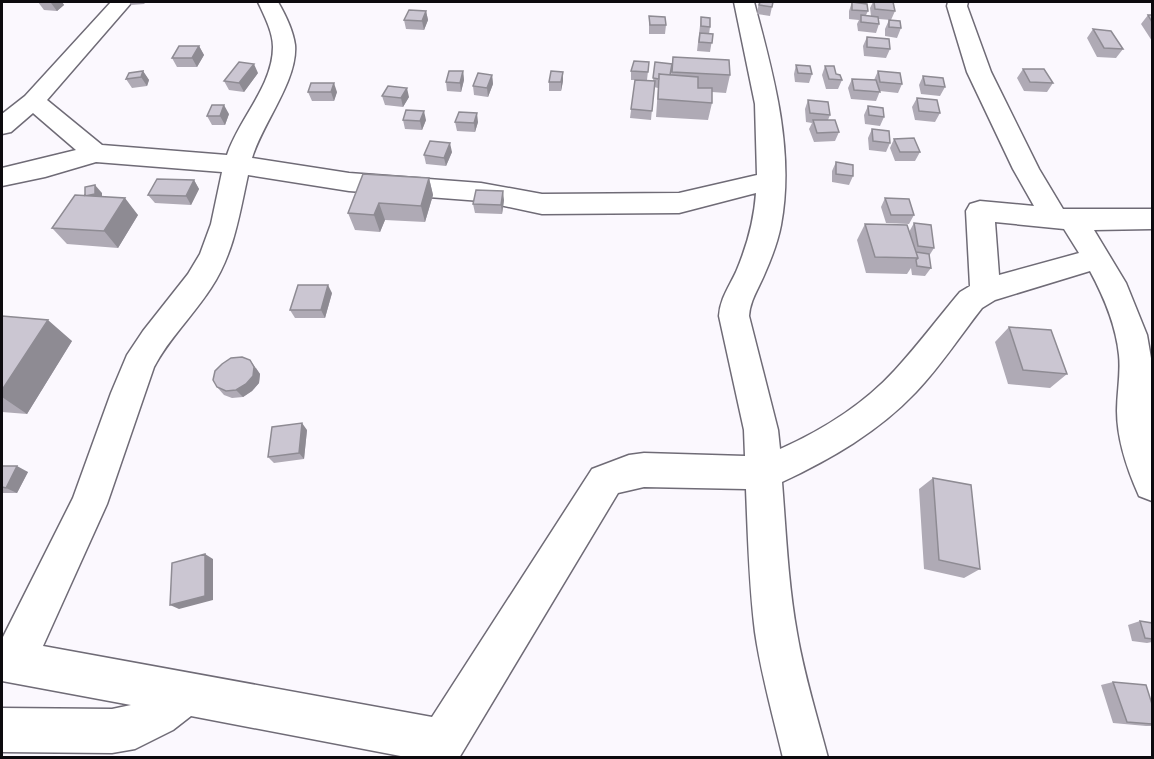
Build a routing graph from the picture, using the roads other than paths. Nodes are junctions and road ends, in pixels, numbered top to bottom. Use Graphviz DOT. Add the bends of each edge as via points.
graph roads {
  1 [pos="122,2"];
  2 [pos="267,2"];
  3 [pos="744,2"];
  4 [pos="958,2"];
  5 [pos="33,101"];
  6 [pos="2,126"];
  7 [pos="95,153"];
  8 [pos="237,165"];
  9 [pos="2,177"];
  10 [pos="770,181"];
  11 [pos="1064,219"];
  12 [pos="1152,219"];
  13 [pos="1098,258"];
  14 [pos="985,291"];
  15 [pos="1141,334"];
  16 [pos="764,473"];
  17 [pos="1152,484"];
  18 [pos="8,661"];
  19 [pos="185,693"];
  20 [pos="2,730"];
  21 [pos="439,749"];
  22 [pos="806,758"];
  1 -- 5 [label="street"];
  2 -- 8 [label="street" via="284,46 271,90"];
  3 -- 10 [label="street" via="766,93"];
  4 -- 11 [label="street" via="978,72 1026,169"];
  5 -- 6 [label="street"];
  5 -- 7 [label="street"];
  7 -- 8 [label="street"];
  7 -- 9 [label="street"];
  8 -- 10 [label="street" via="349,182 481,192 566,206 679,203"];
  8 -- 18 [label="street" via="227,224 219,246 207,270 139,364 97,483 61,566"];
  10 -- 16 [label="street" via="767,222 749,276 734,304 736,329 761,430"];
  11 -- 12 [label="street"];
  11 -- 13 [label="street"];
  11 -- 14 [label="street" via="980,211"];
  13 -- 14 [label="street"];
  13 -- 15 [label="street"];
  14 -- 16 [label="street" via="970,300 905,382 877,407 844,432"];
  15 -- 17 [label="street" via="1135,353 1135,424"];
  16 -- 21 [label="street" via="644,470 604,482"];
  16 -- 22 [label="street" via="776,633"];
  18 -- 19 [label="street"];
  19 -- 20 [label="street" via="158,715 135,727 112,731"];
  19 -- 21 [label="street"];
}
